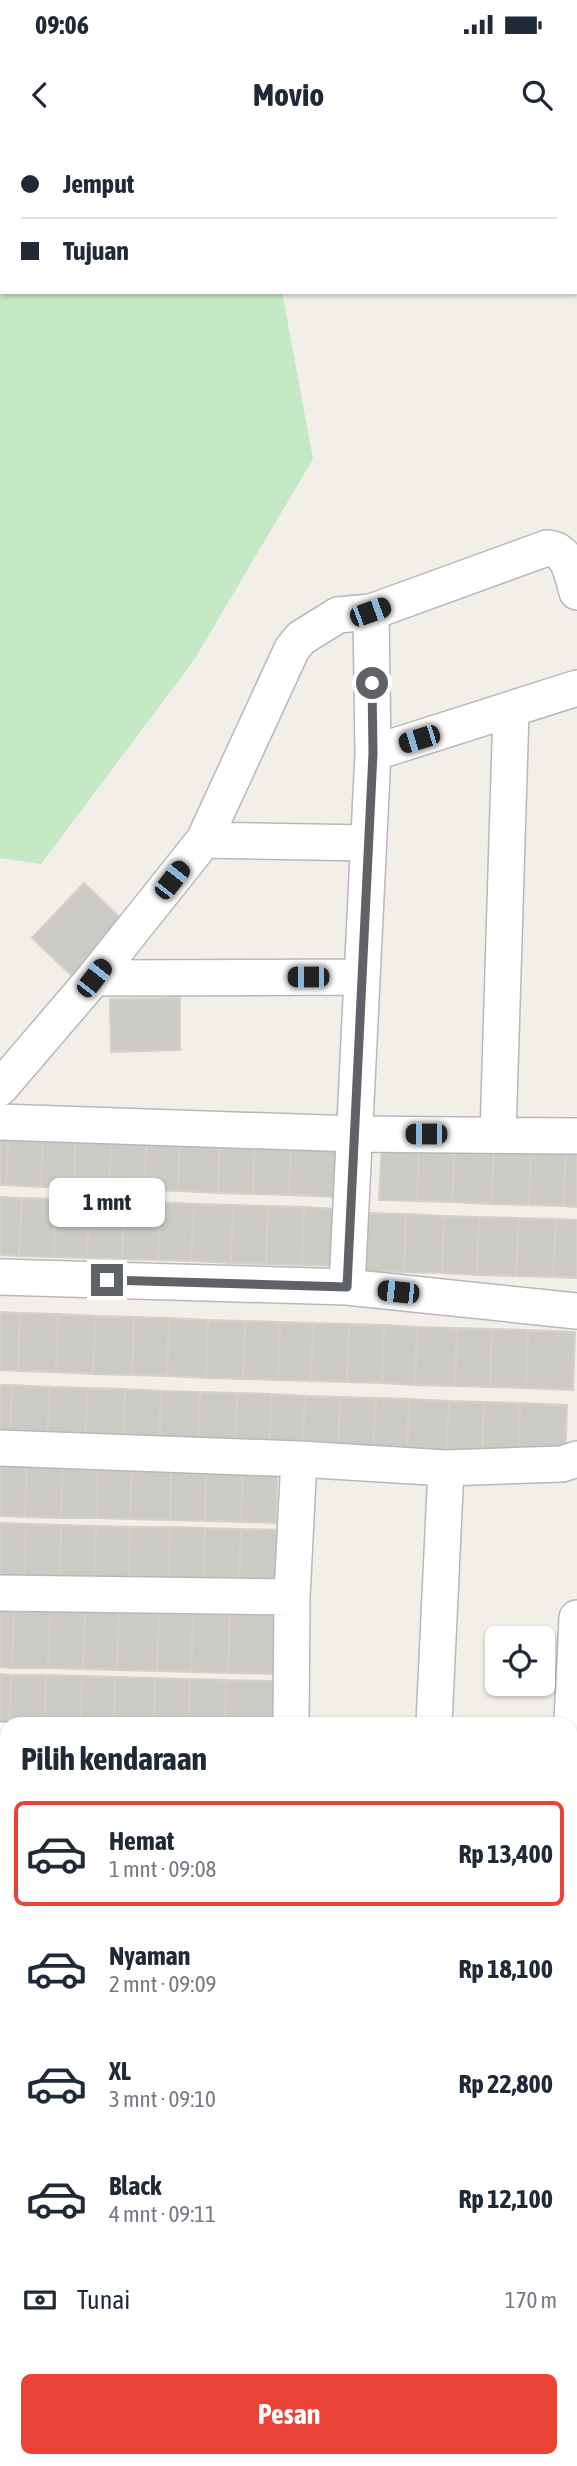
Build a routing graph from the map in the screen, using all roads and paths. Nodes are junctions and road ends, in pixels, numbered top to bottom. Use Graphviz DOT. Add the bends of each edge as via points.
graph roads {
  1 [pos="577,592"];
  2 [pos="370,612"];
  3 [pos="577,688"];
  4 [pos="511,710"];
  5 [pos="373,753"];
  6 [pos="204,840"];
  7 [pos="368,842"];
  8 [pos="361,977"];
  9 [pos="94,978"];
  10 [pos="0,1088"];
  11 [pos="0,1122"];
  12 [pos="354,1134"];
  13 [pos="498,1135"];
  14 [pos="577,1136"];
  15 [pos="0,1277"];
  16 [pos="347,1287"];
  17 [pos="577,1311"];
  18 [pos="0,1448"];
  19 [pos="299,1459"];
  20 [pos="577,1459"];
  21 [pos="446,1468"];
  22 [pos="0,1593"];
  23 [pos="292,1597"];
  24 [pos="577,1620"];
  25 [pos="291,1717"];
  26 [pos="435,1717"];
  27 [pos="572,1717"];
  1 -- 2 [label="street" via="562,552 547,548"];
  2 -- 5 [label="street"];
  2 -- 6 [label="street" via="338,615 292,649"];
  3 -- 4 [label="street"];
  4 -- 5 [label="street"];
  4 -- 13 [label="street"];
  5 -- 7 [label="street"];
  6 -- 7 [label="street"];
  6 -- 9 [label="street"];
  7 -- 8 [label="street"];
  8 -- 9 [label="street"];
  8 -- 12 [label="street"];
  9 -- 10 [label="street"];
  11 -- 12 [label="street"];
  12 -- 13 [label="street"];
  12 -- 16 [label="street"];
  13 -- 14 [label="street"];
  15 -- 16 [label="street"];
  16 -- 17 [label="street"];
  18 -- 19 [label="street"];
  19 -- 21 [label="street"];
  19 -- 23 [label="street"];
  20 -- 21 [label="street" via="562,1464"];
  21 -- 26 [label="street"];
  22 -- 23 [label="street"];
  23 -- 25 [label="street"];
  24 -- 27 [label="street"];
}
